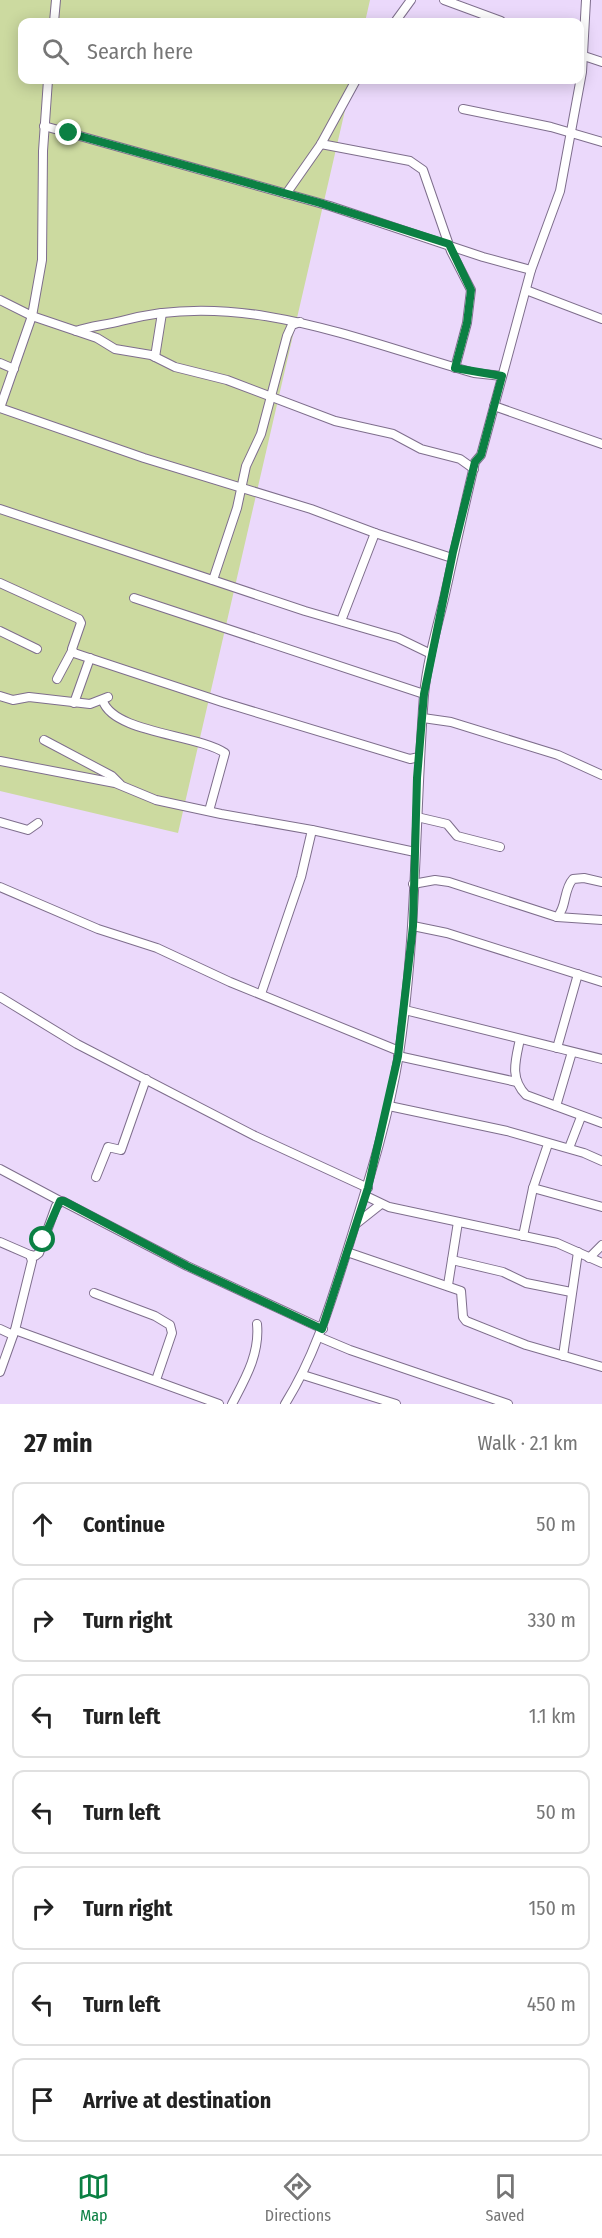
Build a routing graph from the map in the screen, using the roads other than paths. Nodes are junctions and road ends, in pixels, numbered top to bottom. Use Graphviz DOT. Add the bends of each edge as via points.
graph roads {
  1 [pos="56,0"];
  2 [pos="411,0"];
  3 [pos="444,0"];
  4 [pos="586,0"];
  5 [pos="54,18"];
  6 [pos="397,18"];
  7 [pos="493,18"];
  8 [pos="584,56"];
  9 [pos="602,62"];
  10 [pos="48,84"];
  11 [pos="355,84"];
  12 [pos="580,84"];
  13 [pos="463,108"];
  14 [pos="44,126"];
  15 [pos="572,133"];
  16 [pos="602,142"];
  17 [pos="321,144"];
  18 [pos="286,194"];
  19 [pos="449,244"];
  20 [pos="531,270"];
  21 [pos="526,290"];
  22 [pos="0,300"];
  23 [pos="162,314"];
  24 [pos="32,316"];
  25 [pos="602,319"];
  26 [pos="300,322"];
  27 [pos="75,331"];
  28 [pos="155,357"];
  29 [pos="0,363"];
  30 [pos="455,368"];
  31 [pos="14,369"];
  32 [pos="502,376"];
  33 [pos="270,397"];
  34 [pos="494,406"];
  35 [pos="0,408"];
  36 [pos="602,444"];
  37 [pos="474,469"];
  38 [pos="241,488"];
  39 [pos="0,509"];
  40 [pos="375,533"];
  41 [pos="452,558"];
  42 [pos="213,580"];
  43 [pos="0,584"];
  44 [pos="134,598"];
  45 [pos="341,621"];
  46 [pos="0,632"];
  47 [pos="37,649"];
  48 [pos="72,651"];
  49 [pos="431,654"];
  50 [pos="90,658"];
  51 [pos="57,679"];
  52 [pos="424,694"];
  53 [pos="0,696"];
  54 [pos="74,702"];
  55 [pos="423,718"];
  56 [pos="44,740"];
  57 [pos="419,757"];
  58 [pos="0,761"];
  59 [pos="602,775"];
  60 [pos="120,785"];
  61 [pos="209,811"];
  62 [pos="417,817"];
  63 [pos="0,822"];
  64 [pos="38,823"];
  65 [pos="312,830"];
  66 [pos="500,847"];
  67 [pos="415,852"];
  68 [pos="602,882"];
  69 [pos="413,884"];
  70 [pos="0,886"];
  71 [pos="557,917"];
  72 [pos="602,920"];
  73 [pos="413,926"];
  74 [pos="578,974"];
  75 [pos="602,982"];
  76 [pos="261,994"];
  77 [pos="0,997"];
  78 [pos="405,1010"];
  79 [pos="520,1039"];
  80 [pos="557,1048"];
  81 [pos="572,1052"];
  82 [pos="399,1054"];
  83 [pos="602,1059"];
  84 [pos="146,1079"];
  85 [pos="517,1082"];
  86 [pos="389,1106"];
  87 [pos="555,1106"];
  88 [pos="581,1117"];
  89 [pos="602,1123"];
  90 [pos="548,1144"];
  91 [pos="569,1148"];
  92 [pos="602,1161"];
  93 [pos="0,1169"];
  94 [pos="96,1177"];
  95 [pos="533,1188"];
  96 [pos="367,1192"];
  97 [pos="60,1201"];
  98 [pos="381,1204"];
  99 [pos="602,1207"];
  100 [pos="458,1222"];
  101 [pos="356,1223"];
  102 [pos="523,1236"];
  103 [pos="0,1242"];
  104 [pos="602,1245"];
  105 [pos="347,1252"];
  106 [pos="578,1252"];
  107 [pos="30,1255"];
  108 [pos="589,1258"];
  109 [pos="452,1260"];
  110 [pos="602,1263"];
  111 [pos="448,1285"];
  112 [pos="571,1292"];
  113 [pos="94,1293"];
  114 [pos="257,1324"];
  115 [pos="0,1329"];
  116 [pos="14,1332"];
  117 [pos="321,1333"];
  118 [pos="563,1356"];
  119 [pos="602,1367"];
  120 [pos="0,1372"];
  121 [pos="303,1375"];
  122 [pos="156,1380"];
  123 [pos="219,1404"];
  124 [pos="232,1404"];
  125 [pos="285,1404"];
  126 [pos="396,1404"];
  127 [pos="508,1404"];
  1 -- 5 [label="street"];
  2 -- 6 [label="street"];
  3 -- 7 [label="street"];
  4 -- 8 [label="street"];
  8 -- 9 [label="street"];
  10 -- 14 [label="street"];
  11 -- 17 [label="street"];
  12 -- 15 [label="street"];
  13 -- 15 [label="street"];
  14 -- 18 [label="street"];
  14 -- 24 [label="street" via="44,244"];
  15 -- 16 [label="street"];
  15 -- 20 [label="street" via="560,191"];
  17 -- 18 [label="street"];
  17 -- 19 [label="street" via="420,165"];
  18 -- 19 [label="street"];
  19 -- 20 [label="street"];
  19 -- 30 [label="street" via="471,290"];
  20 -- 21 [label="street"];
  21 -- 25 [label="street"];
  21 -- 32 [label="street"];
  22 -- 24 [label="street"];
  23 -- 26 [label="street" via="238,313"];
  23 -- 27 [label="street" via="140,315"];
  23 -- 28 [label="street"];
  24 -- 27 [label="street"];
  24 -- 31 [label="street"];
  26 -- 30 [label="street"];
  26 -- 33 [label="street" via="290,329"];
  27 -- 28 [label="street" via="116,349"];
  28 -- 33 [label="street"];
  29 -- 31 [label="street"];
  30 -- 32 [label="street"];
  31 -- 35 [label="street"];
  32 -- 34 [label="street"];
  33 -- 37 [label="street" via="341,423 393,434 421,449 460,459"];
  33 -- 38 [label="street"];
  34 -- 36 [label="street"];
  34 -- 37 [label="street"];
  35 -- 38 [label="street"];
  37 -- 41 [label="street"];
  38 -- 40 [label="street" via="316,510"];
  38 -- 42 [label="street"];
  39 -- 42 [label="street"];
  40 -- 41 [label="street"];
  40 -- 45 [label="street"];
  41 -- 49 [label="street"];
  42 -- 45 [label="street"];
  43 -- 48 [label="street" via="79,619"];
  44 -- 52 [label="street"];
  45 -- 49 [label="street" via="398,638"];
  46 -- 47 [label="street"];
  48 -- 50 [label="street"];
  48 -- 51 [label="street"];
  49 -- 52 [label="street"];
  50 -- 54 [label="street"];
  50 -- 57 [label="street" via="351,742 410,759"];
  52 -- 55 [label="street"];
  53 -- 54 [label="street"];
  54 -- 61 [label="street" via="90,704 106,699 107,710 120,720 225,753"];
  55 -- 57 [label="street"];
  55 -- 59 [label="street" via="451,722 558,755"];
  56 -- 60 [label="street" via="112,776"];
  57 -- 62 [label="street"];
  58 -- 60 [label="street"];
  60 -- 61 [label="street" via="156,800"];
  61 -- 65 [label="street"];
  62 -- 66 [label="street" via="449,825 458,836"];
  62 -- 67 [label="street"];
  63 -- 64 [label="street" via="28,830"];
  65 -- 67 [label="street"];
  65 -- 76 [label="street" via="301,877"];
  67 -- 69 [label="street"];
  68 -- 71 [label="street" via="573,879"];
  69 -- 71 [label="street" via="440,880"];
  69 -- 73 [label="street"];
  70 -- 76 [label="street"];
  71 -- 72 [label="street"];
  73 -- 74 [label="street"];
  73 -- 78 [label="street"];
  74 -- 75 [label="street"];
  74 -- 80 [label="street"];
  76 -- 82 [label="street"];
  77 -- 84 [label="street" via="77,1044"];
  78 -- 79 [label="street"];
  78 -- 82 [label="street"];
  79 -- 80 [label="street"];
  79 -- 85 [label="street" via="515,1063"];
  80 -- 81 [label="street"];
  81 -- 83 [label="street"];
  81 -- 87 [label="street"];
  82 -- 85 [label="street"];
  82 -- 86 [label="street"];
  84 -- 94 [label="street" via="121,1150 108,1147"];
  84 -- 96 [label="street"];
  85 -- 87 [label="street" via="526,1095"];
  86 -- 90 [label="street"];
  86 -- 96 [label="street"];
  87 -- 88 [label="street"];
  88 -- 89 [label="street"];
  88 -- 91 [label="street"];
  90 -- 91 [label="street"];
  90 -- 95 [label="street"];
  91 -- 92 [label="street"];
  93 -- 97 [label="street"];
  95 -- 99 [label="street"];
  95 -- 102 [label="street"];
  96 -- 98 [label="street"];
  96 -- 101 [label="street"];
  97 -- 107 [label="street" via="39,1252"];
  97 -- 117 [label="street"];
  98 -- 100 [label="street"];
  98 -- 101 [label="street"];
  100 -- 102 [label="street"];
  100 -- 109 [label="street"];
  101 -- 105 [label="street"];
  102 -- 106 [label="street"];
  103 -- 107 [label="street"];
  104 -- 108 [label="street"];
  105 -- 111 [label="street"];
  105 -- 117 [label="street"];
  106 -- 108 [label="street"];
  106 -- 112 [label="street"];
  107 -- 116 [label="street" via="32,1264"];
  108 -- 110 [label="street"];
  109 -- 111 [label="street"];
  109 -- 112 [label="street"];
  111 -- 118 [label="street" via="462,1293 466,1321"];
  112 -- 118 [label="street"];
  113 -- 122 [label="street" via="170,1325 172,1333"];
  114 -- 124 [label="street" via="255,1355"];
  115 -- 116 [label="street"];
  116 -- 120 [label="street"];
  116 -- 122 [label="street"];
  117 -- 121 [label="street"];
  117 -- 127 [label="street" via="350,1350"];
  118 -- 119 [label="street"];
  121 -- 125 [label="street"];
  121 -- 126 [label="street"];
  122 -- 123 [label="street"];
}
